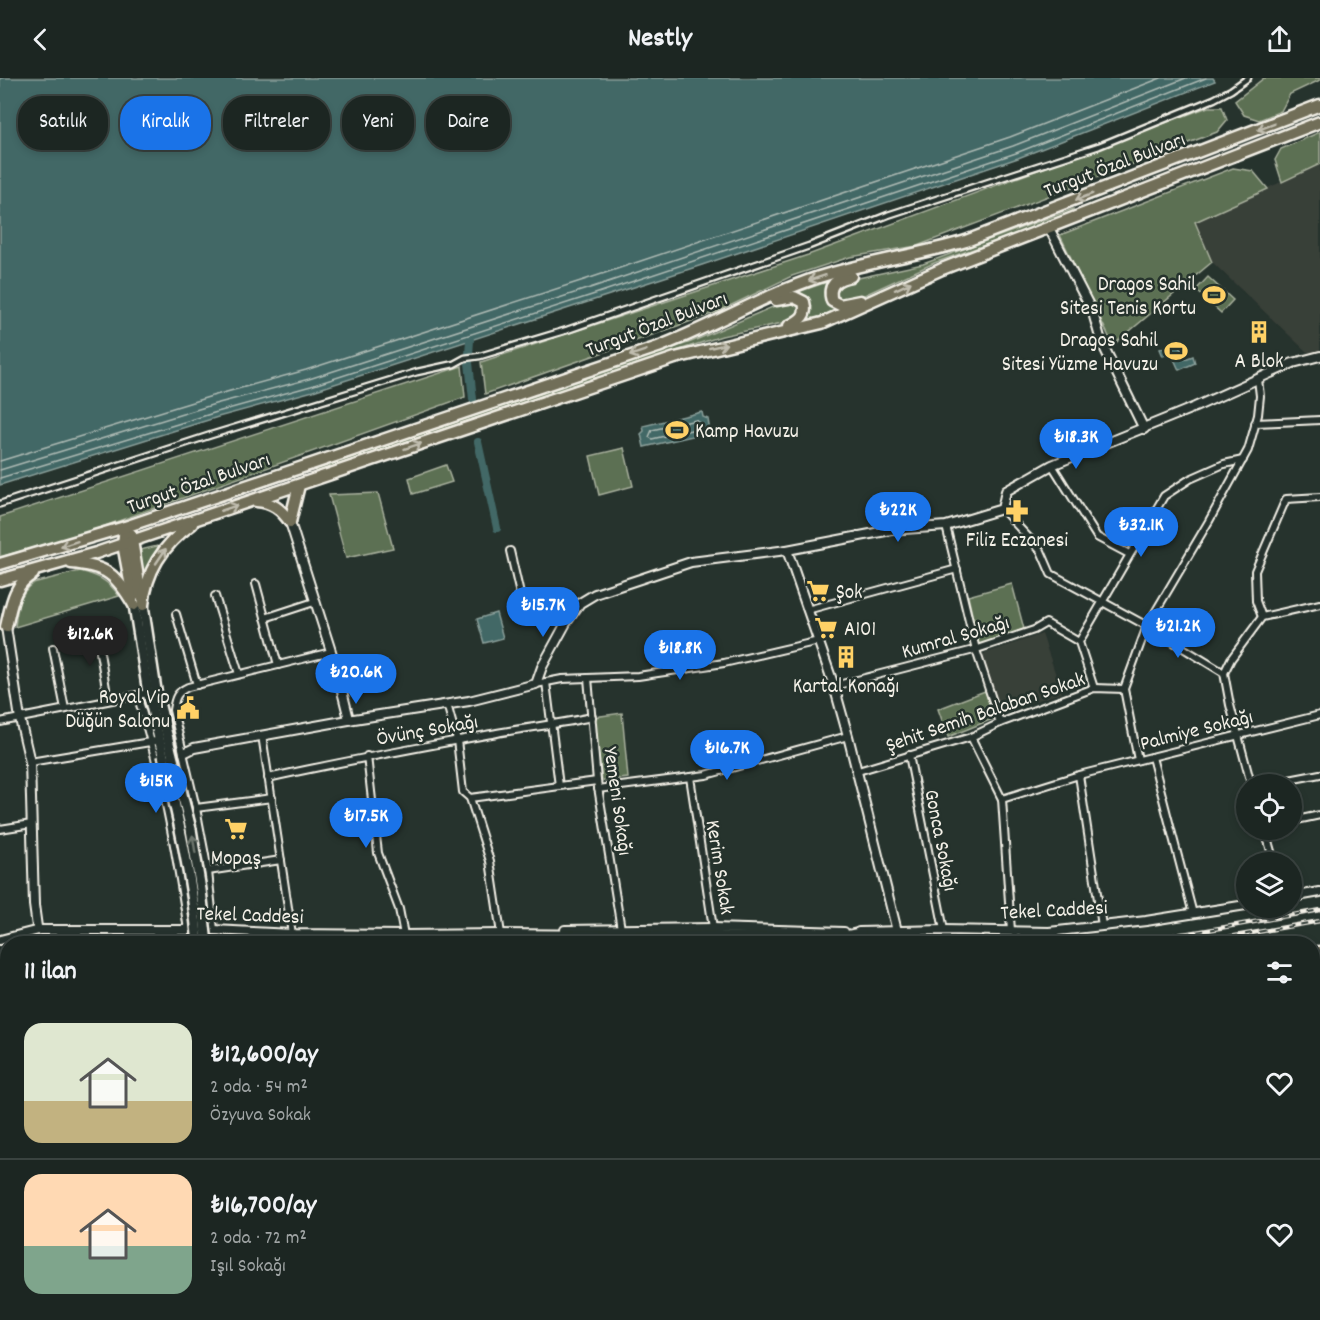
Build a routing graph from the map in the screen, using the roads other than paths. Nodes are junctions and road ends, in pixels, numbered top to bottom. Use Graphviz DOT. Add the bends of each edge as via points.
graph roads {
  1 [pos="1248,78"];
  2 [pos="1320,105"];
  3 [pos="1320,123"];
  4 [pos="1049,228"];
  5 [pos="904,257"];
  6 [pos="880,297"];
  7 [pos="759,302"];
  8 [pos="773,334"];
  9 [pos="1320,356"];
  10 [pos="1258,379"];
  11 [pos="1320,420"];
  12 [pos="1256,423"];
  13 [pos="1144,429"];
  14 [pos="1243,460"];
  15 [pos="1052,465"];
  16 [pos="299,485"];
  17 [pos="1320,497"];
  18 [pos="250,501"];
  19 [pos="0,504"];
  20 [pos="1002,509"];
  21 [pos="199,519"];
  22 [pos="290,522"];
  23 [pos="946,526"];
  24 [pos="125,527"];
  25 [pos="128,542"];
  26 [pos="787,550"];
  27 [pos="510,551"];
  28 [pos="1129,554"];
  29 [pos="65,562"];
  30 [pos="0,564"];
  31 [pos="43,569"];
  32 [pos="957,569"];
  33 [pos="0,580"];
  34 [pos="256,584"];
  35 [pos="215,596"];
  36 [pos="1103,601"];
  37 [pos="314,602"];
  38 [pos="580,603"];
  39 [pos="1320,604"];
  40 [pos="138,605"];
  41 [pos="807,610"];
  42 [pos="0,611"];
  43 [pos="176,614"];
  44 [pos="1262,617"];
  45 [pos="265,618"];
  46 [pos="1147,626"];
  47 [pos="6,627"];
  48 [pos="96,629"];
  49 [pos="819,641"];
  50 [pos="1079,642"];
  51 [pos="53,648"];
  52 [pos="976,650"];
  53 [pos="331,652"];
  54 [pos="278,665"];
  55 [pos="1224,673"];
  56 [pos="239,674"];
  57 [pos="588,678"];
  58 [pos="537,680"];
  59 [pos="546,682"];
  60 [pos="197,685"];
  61 [pos="834,686"];
  62 [pos="1094,688"];
  63 [pos="1124,689"];
  64 [pos="147,693"];
  65 [pos="137,695"];
  66 [pos="108,700"];
  67 [pos="447,704"];
  68 [pos="65,709"];
  69 [pos="1320,715"];
  70 [pos="592,717"];
  71 [pos="20,719"];
  72 [pos="349,719"];
  73 [pos="0,722"];
  74 [pos="1000,723"];
  75 [pos="552,725"];
  76 [pos="262,735"];
  77 [pos="848,736"];
  78 [pos="1238,736"];
  79 [pos="971,737"];
  80 [pos="457,740"];
  81 [pos="156,741"];
  82 [pos="184,753"];
  83 [pos="167,755"];
  84 [pos="367,756"];
  85 [pos="909,756"];
  86 [pos="1152,757"];
  87 [pos="1138,760"];
  88 [pos="30,762"];
  89 [pos="858,771"];
  90 [pos="1248,774"];
  91 [pos="1320,774"];
  92 [pos="1079,775"];
  93 [pos="690,777"];
  94 [pos="1302,777"];
  95 [pos="268,778"];
  96 [pos="597,781"];
  97 [pos="559,786"];
  98 [pos="598,789"];
  99 [pos="272,798"];
  100 [pos="470,798"];
  101 [pos="1002,799"];
  102 [pos="196,808"];
  103 [pos="1320,815"];
  104 [pos="1302,819"];
  105 [pos="32,824"];
  106 [pos="0,829"];
  107 [pos="281,860"];
  108 [pos="208,871"];
  109 [pos="1320,892"];
  110 [pos="1302,895"];
  111 [pos="1236,907"];
  112 [pos="1193,914"];
  113 [pos="1102,926"];
  114 [pos="713,928"];
  115 [pos="621,929"];
  116 [pos="39,930"];
  117 [pos="188,930"];
  118 [pos="214,930"];
  119 [pos="944,930"];
  120 [pos="897,931"];
  121 [pos="1011,931"];
  122 [pos="862,932"];
  123 [pos="292,934"];
  124 [pos="501,934"];
  125 [pos="404,935"];
  126 [pos="16,936"];
  127 [pos="197,936"];
  128 [pos="206,936"];
  129 [pos="726,936"];
  130 [pos="843,936"];
  1 -- 19 [label="street" via="1214,99 1099,146 569,329 211,435"];
  2 -- 5 [label="main road, Turgut Özal Bulvarı, one-way" via="966,241"];
  3 -- 4 [label="main road, Turgut Özal Bulvarı"];
  6 -- 4 [label="main road, Turgut Özal Bulvarı, one-way"];
  4 -- 13 [label="street" via="1093,313 1101,341"];
  5 -- 6 [label="main road" via="840,279 830,288 836,304"];
  5 -- 7 [label="main road, Turgut Özal Bulvarı, one-way" via="818,278"];
  6 -- 8 [label="main road, Turgut Özal Bulvarı" via="822,322"];
  7 -- 8 [label="main road" via="794,297 804,302 803,318"];
  7 -- 24 [label="main road, Turgut Özal Bulvarı, one-way" via="658,346"];
  16 -- 8 [label="main road, Turgut Özal Bulvarı, one-way" via="675,358"];
  9 -- 10 [label="street"];
  10 -- 12 [label="street"];
  10 -- 13 [label="street"];
  11 -- 12 [label="street"];
  12 -- 14 [label="street"];
  13 -- 15 [label="street"];
  14 -- 28 [label="street" via="1190,479 1164,496"];
  14 -- 46 [label="street"];
  15 -- 20 [label="street" via="1006,491"];
  15 -- 28 [label="street" via="1097,537"];
  16 -- 18 [label="main road, Turgut Özal Bulvarı"];
  16 -- 22 [label="main road"];
  17 -- 44 [label="street" via="1286,499 1255,571 1256,601"];
  21 -- 18 [label="main road, Turgut Özal Bulvarı, one-way"];
  18 -- 22 [label="main road" via="281,509"];
  20 -- 23 [label="street"];
  20 -- 36 [label="street" via="1041,552 1051,574"];
  21 -- 25 [label="main road, Turgut Özal Bulvarı"];
  40 -- 21 [label="main road, one-way" via="164,549"];
  22 -- 37 [label="street"];
  23 -- 26 [label="street" via="891,530"];
  23 -- 32 [label="street"];
  24 -- 25 [label="main road"];
  24 -- 30 [label="main road, Turgut Özal Bulvarı, one-way"];
  25 -- 29 [label="main road, Turgut Özal Bulvarı"];
  25 -- 40 [label="main road"];
  26 -- 38 [label="street" via="691,562 595,594"];
  26 -- 41 [label="street"];
  27 -- 38 [label="street" via="526,620"];
  28 -- 36 [label="street"];
  29 -- 31 [label="main road, Turgut Özal Bulvarı"];
  29 -- 40 [label="main road" via="104,571"];
  31 -- 33 [label="main road, Turgut Özal Bulvarı"];
  31 -- 47 [label="main road" via="20,583"];
  32 -- 41 [label="street"];
  32 -- 52 [label="street"];
  34 -- 45 [label="street"];
  35 -- 56 [label="street"];
  36 -- 46 [label="street"];
  36 -- 50 [label="street"];
  37 -- 45 [label="street"];
  37 -- 53 [label="street"];
  38 -- 58 [label="street"];
  39 -- 44 [label="street"];
  40 -- 64 [label="main road"];
  40 -- 83 [label="main road"];
  41 -- 49 [label="street"];
  42 -- 47 [label="main road"];
  43 -- 60 [label="street"];
  44 -- 55 [label="street"];
  45 -- 54 [label="street"];
  46 -- 55 [label="street"];
  46 -- 63 [label="street"];
  47 -- 71 [label="street"];
  48 -- 66 [label="street"];
  49 -- 57 [label="street" via="724,663"];
  49 -- 61 [label="street"];
  50 -- 52 [label="street, Kumral Sokağı" via="1046,623"];
  50 -- 62 [label="street"];
  51 -- 68 [label="street"];
  52 -- 61 [label="street, Kumral Sokağı"];
  52 -- 74 [label="street"];
  53 -- 54 [label="street"];
  53 -- 72 [label="street"];
  54 -- 56 [label="street"];
  55 -- 78 [label="street"];
  56 -- 60 [label="street"];
  57 -- 59 [label="street"];
  57 -- 70 [label="street, Yemeni Sokağı"];
  58 -- 59 [label="street"];
  58 -- 67 [label="street"];
  59 -- 75 [label="street"];
  60 -- 82 [label="street" via="179,691 175,697 173,710"];
  61 -- 77 [label="street"];
  62 -- 63 [label="street, Şehit Semih Balaban Sokak"];
  62 -- 74 [label="street, Şehit Semih Balaban Sokak"];
  63 -- 87 [label="street"];
  64 -- 65 [label="street"];
  64 -- 81 [label="main road"];
  65 -- 66 [label="street"];
  65 -- 81 [label="street"];
  66 -- 68 [label="street"];
  67 -- 72 [label="street"];
  67 -- 80 [label="street"];
  68 -- 71 [label="street"];
  69 -- 78 [label="street, Palmiye Sokağı"];
  70 -- 75 [label="street, Övünç Sokağı"];
  70 -- 96 [label="street, Yemeni Sokağı"];
  71 -- 73 [label="street"];
  71 -- 88 [label="street"];
  72 -- 76 [label="street"];
  74 -- 79 [label="street, Şehit Semih Balaban Sokak"];
  75 -- 80 [label="street, Övünç Sokağı"];
  75 -- 97 [label="street"];
  76 -- 82 [label="street"];
  76 -- 95 [label="street"];
  77 -- 89 [label="street"];
  77 -- 93 [label="street"];
  78 -- 86 [label="street, Palmiye Sokağı"];
  78 -- 90 [label="street"];
  79 -- 85 [label="street, Şehit Semih Balaban Sokak"];
  79 -- 101 [label="street"];
  80 -- 84 [label="street, Övünç Sokağı"];
  80 -- 100 [label="street" via="463,792"];
  81 -- 83 [label="main road"];
  81 -- 88 [label="street"];
  81 -- 117 [label="street"];
  82 -- 102 [label="street"];
  83 -- 127 [label="main road, bridge" via="192,885"];
  128 -- 83 [label="main road, one-way, bridge" via="191,829"];
  84 -- 95 [label="street, Övünç Sokağı"];
  84 -- 125 [label="street" via="378,853 399,909"];
  85 -- 89 [label="street, Şehit Semih Balaban Sokak"];
  85 -- 119 [label="street, Gonca Sokağı"];
  86 -- 87 [label="street, Palmiye Sokağı"];
  86 -- 112 [label="street"];
  87 -- 92 [label="street, Palmiye Sokağı"];
  88 -- 105 [label="street"];
  89 -- 120 [label="street"];
  91 -- 94 [label="street"];
  92 -- 101 [label="street, Palmiye Sokağı"];
  92 -- 113 [label="street"];
  93 -- 98 [label="street"];
  93 -- 114 [label="street, Kerim Sokak"];
  95 -- 99 [label="street"];
  96 -- 97 [label="street"];
  96 -- 98 [label="street, Yemeni Sokağı"];
  97 -- 100 [label="street"];
  98 -- 115 [label="street, Yemeni Sokağı"];
  99 -- 102 [label="street"];
  99 -- 107 [label="street"];
  100 -- 124 [label="street" via="490,861"];
  101 -- 121 [label="street"];
  102 -- 108 [label="street"];
  103 -- 104 [label="street"];
  105 -- 106 [label="street"];
  105 -- 116 [label="street" via="34,905"];
  107 -- 108 [label="street"];
  107 -- 123 [label="street"];
  108 -- 118 [label="street"];
  109 -- 110 [label="street"];
  111 -- 112 [label="street, Tekel Caddesi"];
  112 -- 113 [label="street, Tekel Caddesi"];
  113 -- 121 [label="street, Tekel Caddesi" via="1049,932"];
  114 -- 115 [label="street, Tekel Caddesi"];
  114 -- 122 [label="street, Tekel Caddesi"];
  115 -- 124 [label="street, Tekel Caddesi"];
  116 -- 117 [label="street, Tekel Caddesi"];
  116 -- 126 [label="street, Tekel Caddesi"];
  117 -- 118 [label="street, Tekel Caddesi"];
  118 -- 123 [label="street, Tekel Caddesi"];
  119 -- 120 [label="street, Tekel Caddesi"];
  119 -- 121 [label="street, Tekel Caddesi"];
  120 -- 122 [label="street, Tekel Caddesi"];
  122 -- 130 [label="street, Tekel Caddesi"];
  123 -- 125 [label="street, Tekel Caddesi"];
  124 -- 125 [label="street, Tekel Caddesi"];
  124 -- 129 [label="street, Tekel Caddesi"];
}
